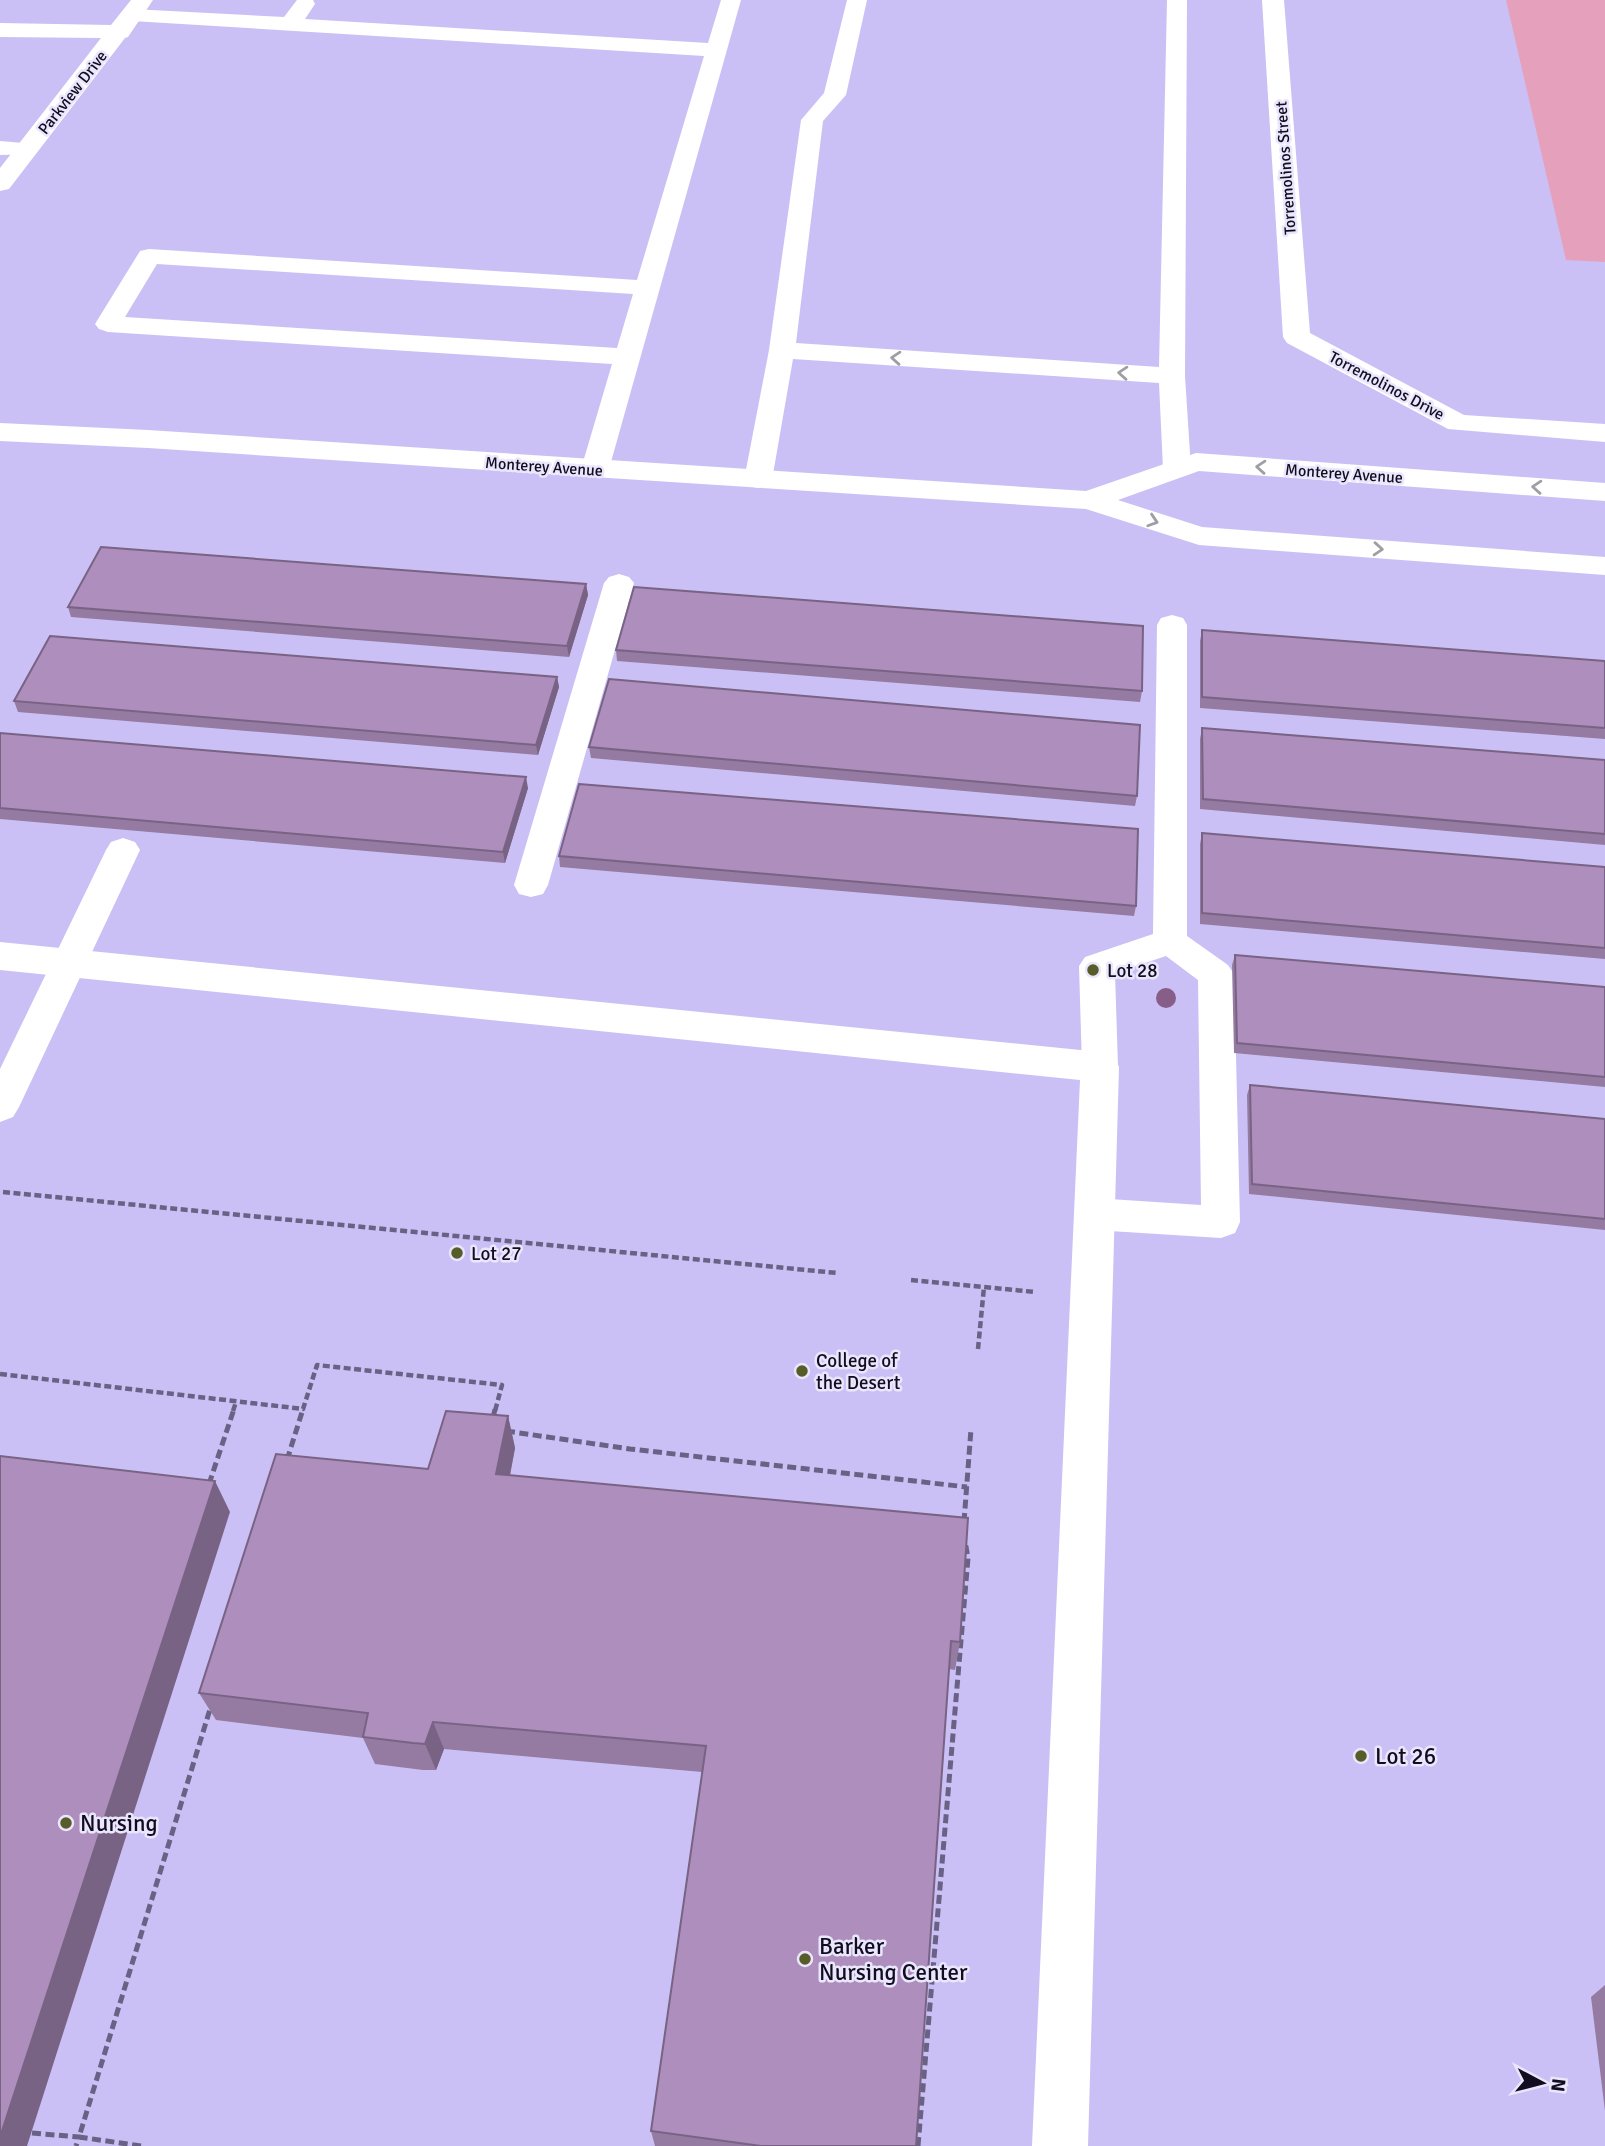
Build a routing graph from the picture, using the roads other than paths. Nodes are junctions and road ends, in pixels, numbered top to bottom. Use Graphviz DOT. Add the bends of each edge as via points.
graph roads {
  1 [pos="307,0"];
  2 [pos="732,0"];
  3 [pos="857,0"];
  4 [pos="1177,0"];
  5 [pos="1273,0"];
  6 [pos="131,15"];
  7 [pos="290,24"];
  8 [pos="0,30"];
  9 [pos="718,50"];
  10 [pos="0,148"];
  11 [pos="27,149"];
  12 [pos="0,184"];
  13 [pos="649,288"];
  14 [pos="1297,337"];
  15 [pos="782,350"];
  16 [pos="629,357"];
  17 [pos="1172,376"];
  18 [pos="0,432"];
  19 [pos="1605,433"];
  20 [pos="595,469"];
  21 [pos="1177,469"];
  22 [pos="758,480"];
  23 [pos="1605,492"];
  24 [pos="1089,500"];
  25 [pos="1605,566"];
  26 [pos="619,583"];
  27 [pos="1172,625"];
  28 [pos="123,850"];
  29 [pos="531,885"];
  30 [pos="1170,941"];
  31 [pos="0,956"];
  32 [pos="68,964"];
  33 [pos="1100,1067"];
  34 [pos="0,1107"];
  35 [pos="1094,1214"];
  36 [pos="1060,2146"];
  1 -- 7 [label="lane"];
  2 -- 9 [label="lane"];
  3 -- 15 [label="lane" via="835,95 812,120"];
  4 -- 17 [label="lane"];
  5 -- 14 [label="street, Torremolinos Street"];
  6 -- 7 [label="lane"];
  6 -- 8 [label="street"];
  6 -- 11 [label="street, Parkview Drive"];
  7 -- 9 [label="lane"];
  9 -- 13 [label="lane"];
  10 -- 11 [label="lane"];
  11 -- 12 [label="street, Parkview Drive"];
  13 -- 16 [label="lane"];
  13 -- 16 [label="lane" via="149,256 108,324"];
  14 -- 19 [label="street, Torremolinos Drive" via="1458,423"];
  17 -- 15 [label="lane, one-way"];
  15 -- 22 [label="lane"];
  16 -- 20 [label="lane"];
  17 -- 21 [label="lane"];
  18 -- 20 [label="street, Monterey Avenue"];
  20 -- 22 [label="street, Monterey Avenue"];
  23 -- 21 [label="street, Monterey Avenue, one-way" via="1196,462"];
  21 -- 24 [label="street, Monterey Avenue"];
  22 -- 24 [label="street, Monterey Avenue"];
  24 -- 25 [label="street, Monterey Avenue, one-way" via="1199,536"];
  26 -- 29 [label="lane"];
  27 -- 30 [label="lane"];
  28 -- 32 [label="lane"];
  30 -- 33 [label="lane" via="1097,966"];
  30 -- 35 [label="lane" via="1216,974 1222,1222"];
  31 -- 32 [label="street"];
  32 -- 33 [label="street"];
  32 -- 34 [label="lane"];
  33 -- 35 [label="street"];
  35 -- 36 [label="street"];
}
